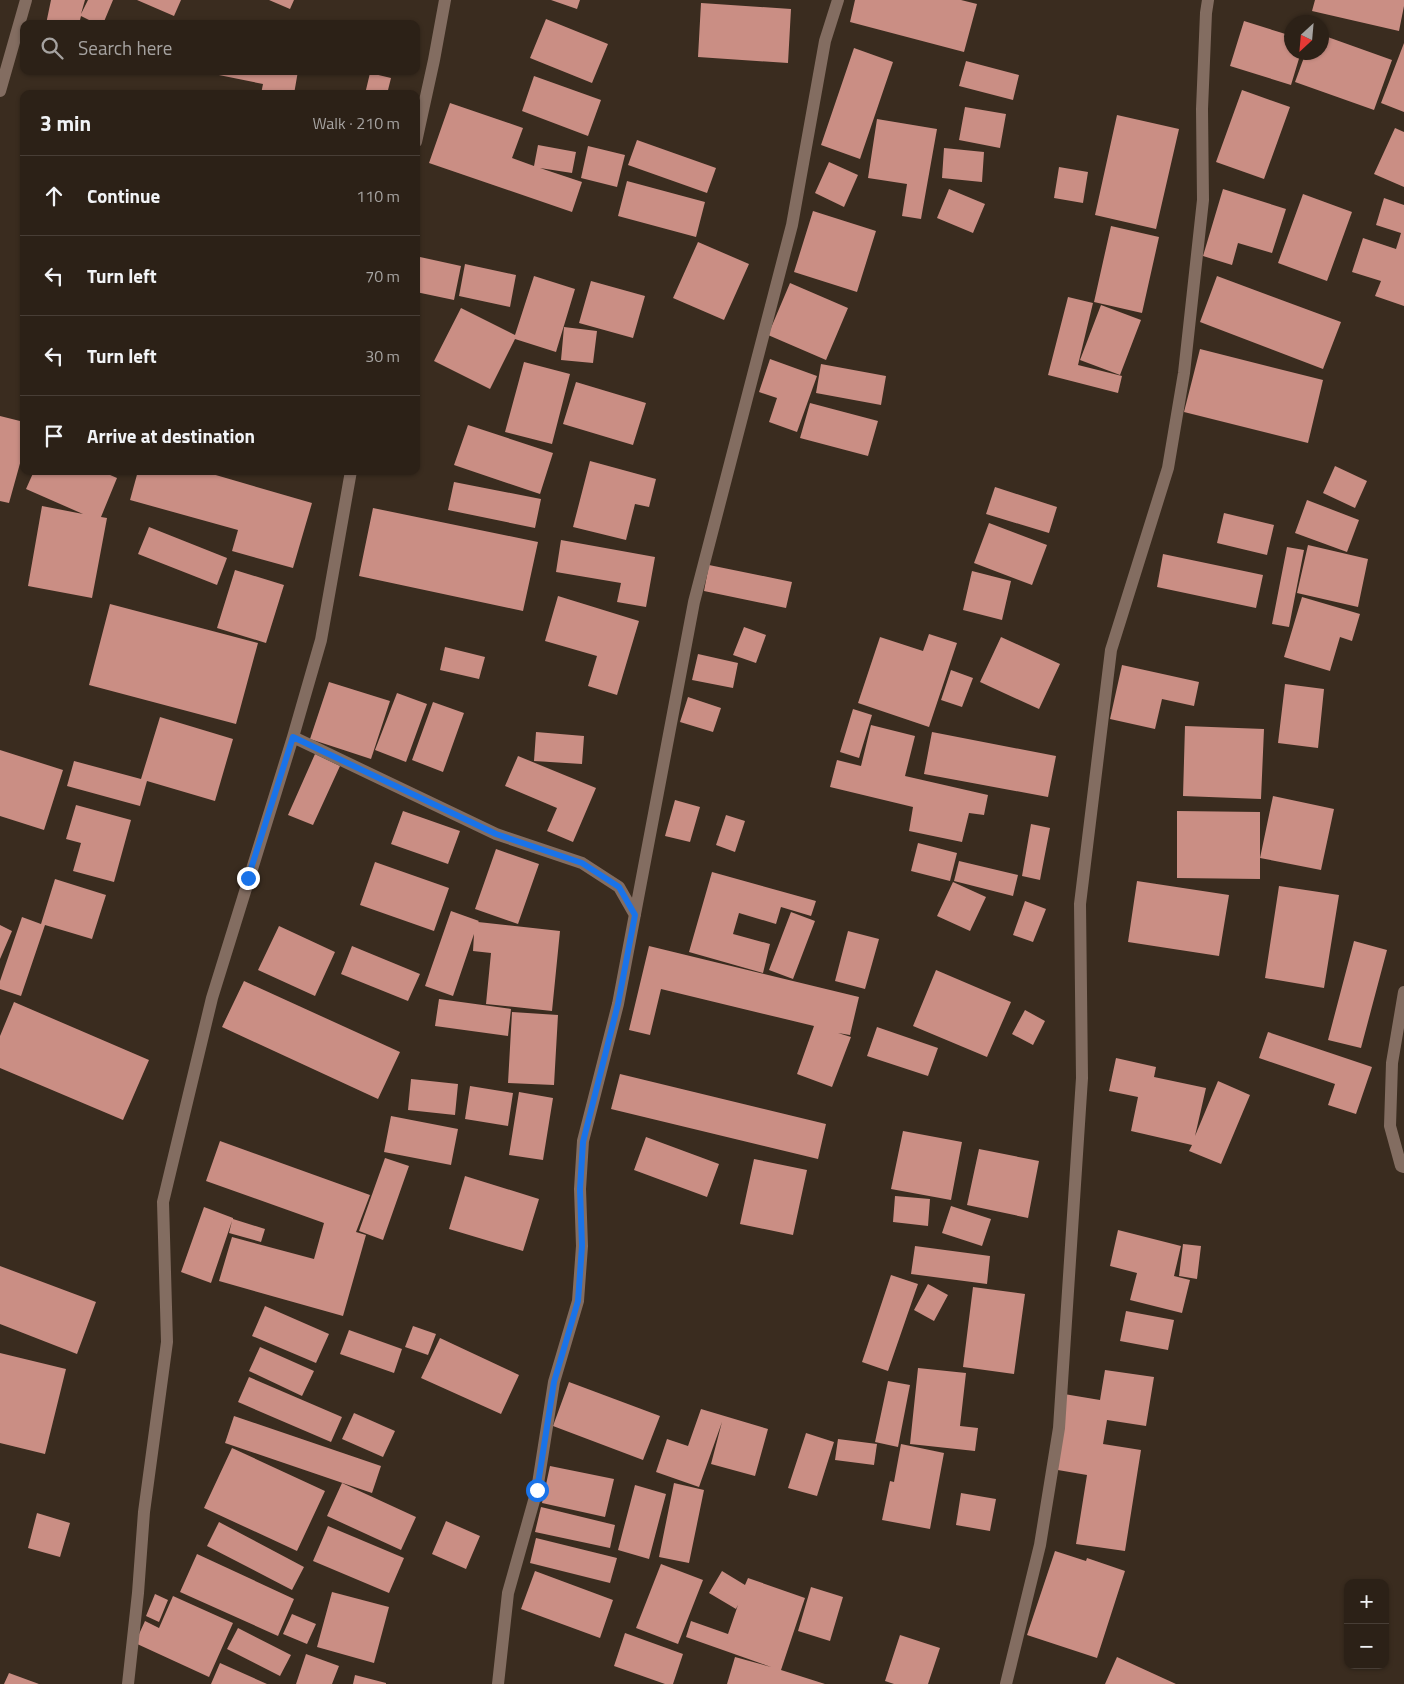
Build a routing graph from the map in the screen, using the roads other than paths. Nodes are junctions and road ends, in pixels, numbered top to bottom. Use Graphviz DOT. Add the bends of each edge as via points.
graph roads {
  1 [pos="26,0"];
  2 [pos="445,0"];
  3 [pos="838,0"];
  4 [pos="1208,0"];
  5 [pos="20,20"];
  6 [pos="20,21"];
  7 [pos="0,91"];
  8 [pos="420,124"];
  9 [pos="350,475"];
  10 [pos="293,737"];
  11 [pos="635,915"];
  12 [pos="1404,992"];
  13 [pos="1404,1167"];
  14 [pos="128,1684"];
  15 [pos="498,1684"];
  16 [pos="1006,1684"];
  1 -- 5 [label="street"];
  2 -- 8 [label="street"];
  3 -- 11 [label="street" via="825,41 792,225 694,602"];
  4 -- 16 [label="street" via="1202,109 1203,200 1184,373 1168,468 1111,650 1080,904 1082,1078 1059,1428 1040,1545"];
  6 -- 7 [label="street"];
  9 -- 10 [label="street" via="322,640"];
  10 -- 11 [label="street" via="496,834 582,863 619,887"];
  10 -- 14 [label="street" via="212,998 163,1202 167,1342 144,1512"];
  11 -- 15 [label="street" via="618,1004 583,1142 578,1301 554,1382 537,1490 508,1593"];
  12 -- 13 [label="street" via="1392,1063 1390,1126 1401,1166"];
}
